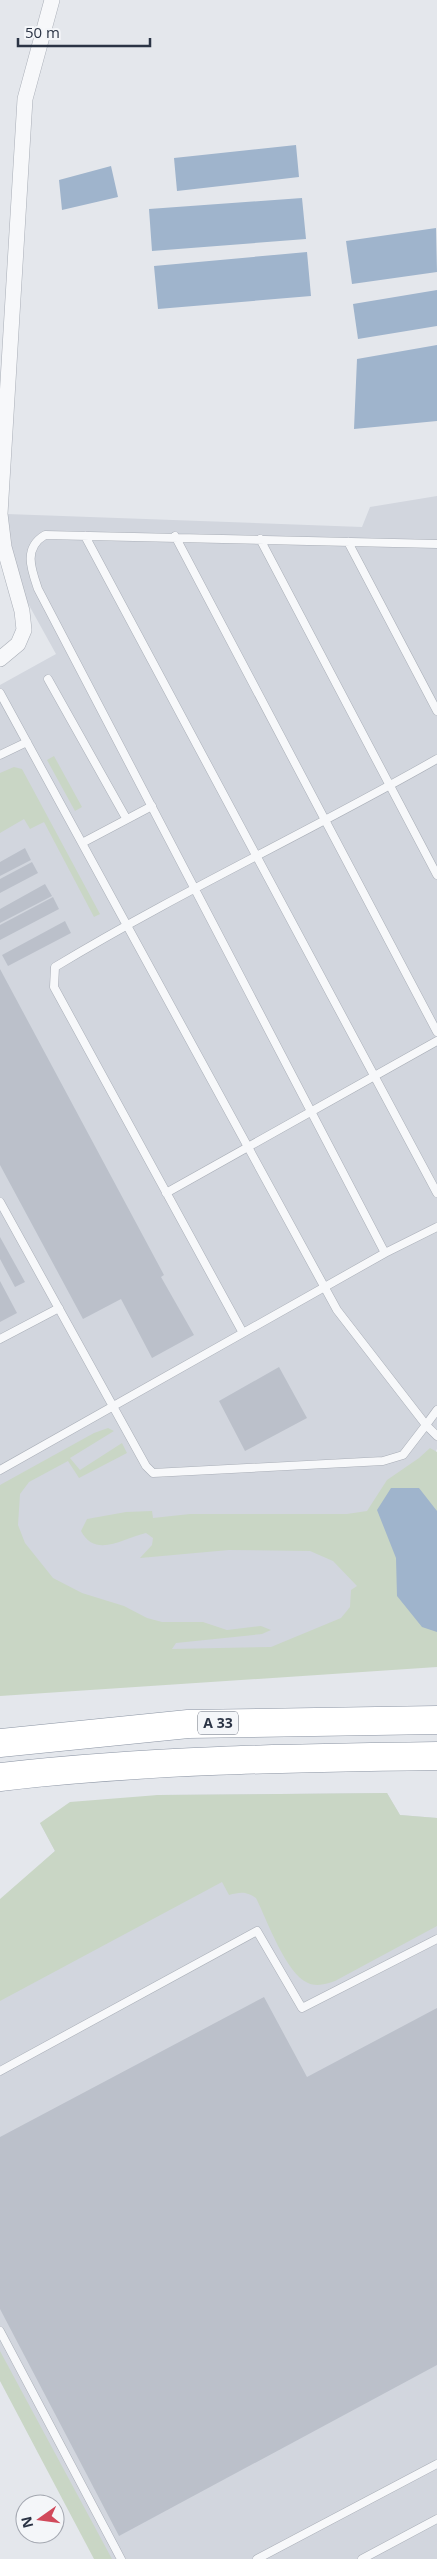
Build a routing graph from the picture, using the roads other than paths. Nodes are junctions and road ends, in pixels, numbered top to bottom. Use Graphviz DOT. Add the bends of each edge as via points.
graph roads {
  1 [pos="52,0"];
  2 [pos="0,514"];
  3 [pos="85,536"];
  4 [pos="175,536"];
  5 [pos="260,539"];
  6 [pos="348,542"];
  7 [pos="437,544"];
  8 [pos="0,659"];
  9 [pos="48,679"];
  10 [pos="0,693"];
  11 [pos="437,711"];
  12 [pos="27,742"];
  13 [pos="0,755"];
  14 [pos="437,759"];
  15 [pos="390,786"];
  16 [pos="152,806"];
  17 [pos="126,818"];
  18 [pos="325,821"];
  19 [pos="82,843"];
  20 [pos="257,856"];
  21 [pos="437,875"];
  22 [pos="194,888"];
  23 [pos="126,926"];
  24 [pos="437,1032"];
  25 [pos="437,1042"];
  26 [pos="375,1077"];
  27 [pos="311,1113"];
  28 [pos="248,1149"];
  29 [pos="166,1193"];
  30 [pos="437,1193"];
  31 [pos="0,1202"];
  32 [pos="437,1227"];
  33 [pos="384,1253"];
  34 [pos="324,1287"];
  35 [pos="59,1308"];
  36 [pos="243,1333"];
  37 [pos="0,1339"];
  38 [pos="112,1407"];
  39 [pos="437,1410"];
  40 [pos="426,1425"];
  41 [pos="437,1436"];
  42 [pos="0,1470"];
  43 [pos="437,1720"];
  44 [pos="0,1743"];
  45 [pos="437,1756"];
  46 [pos="0,1777"];
  47 [pos="437,1939"];
  48 [pos="0,2070"];
  49 [pos="0,2331"];
  50 [pos="437,2464"];
  51 [pos="437,2519"];
  52 [pos="121,2559"];
  53 [pos="257,2559"];
  54 [pos="362,2559"];
  1 -- 2 [label="street" via="25,99"];
  2 -- 8 [label="street" via="4,547 22,611 24,630 18,644"];
  3 -- 4 [label="lane"];
  3 -- 16 [label="lane" via="45,535 31,548 30,565 38,589"];
  3 -- 20 [label="lane"];
  4 -- 5 [label="lane"];
  4 -- 18 [label="lane"];
  5 -- 6 [label="lane"];
  5 -- 15 [label="lane"];
  6 -- 7 [label="lane"];
  6 -- 11 [label="lane"];
  9 -- 17 [label="lane"];
  10 -- 12 [label="lane"];
  12 -- 13 [label="lane"];
  12 -- 19 [label="lane"];
  14 -- 15 [label="lane"];
  15 -- 18 [label="lane"];
  15 -- 21 [label="lane"];
  16 -- 17 [label="lane"];
  16 -- 22 [label="lane"];
  17 -- 19 [label="lane"];
  18 -- 20 [label="lane"];
  18 -- 24 [label="lane"];
  19 -- 23 [label="lane"];
  20 -- 22 [label="lane"];
  20 -- 26 [label="lane"];
  22 -- 23 [label="lane"];
  22 -- 27 [label="lane"];
  23 -- 28 [label="lane"];
  23 -- 29 [label="lane" via="54,968 54,987"];
  25 -- 26 [label="lane"];
  26 -- 27 [label="lane"];
  26 -- 30 [label="lane"];
  27 -- 28 [label="lane"];
  27 -- 33 [label="lane"];
  28 -- 29 [label="lane"];
  28 -- 34 [label="lane"];
  29 -- 36 [label="lane"];
  31 -- 35 [label="lane"];
  32 -- 33 [label="lane"];
  33 -- 34 [label="lane"];
  34 -- 36 [label="lane"];
  34 -- 40 [label="lane" via="337,1310"];
  35 -- 37 [label="lane"];
  35 -- 38 [label="lane"];
  36 -- 38 [label="lane"];
  38 -- 40 [label="lane" via="153,1473 383,1461 403,1455"];
  38 -- 42 [label="lane"];
  39 -- 40 [label="lane"];
  40 -- 41 [label="lane"];
  43 -- 44 [label="highway, A 33" via="188,1724"];
  45 -- 46 [label="highway" via="274,1758 74,1768"];
  47 -- 48 [label="lane" via="302,2008 257,1931"];
  49 -- 52 [label="lane"];
  50 -- 53 [label="lane"];
  51 -- 54 [label="lane"];
}
